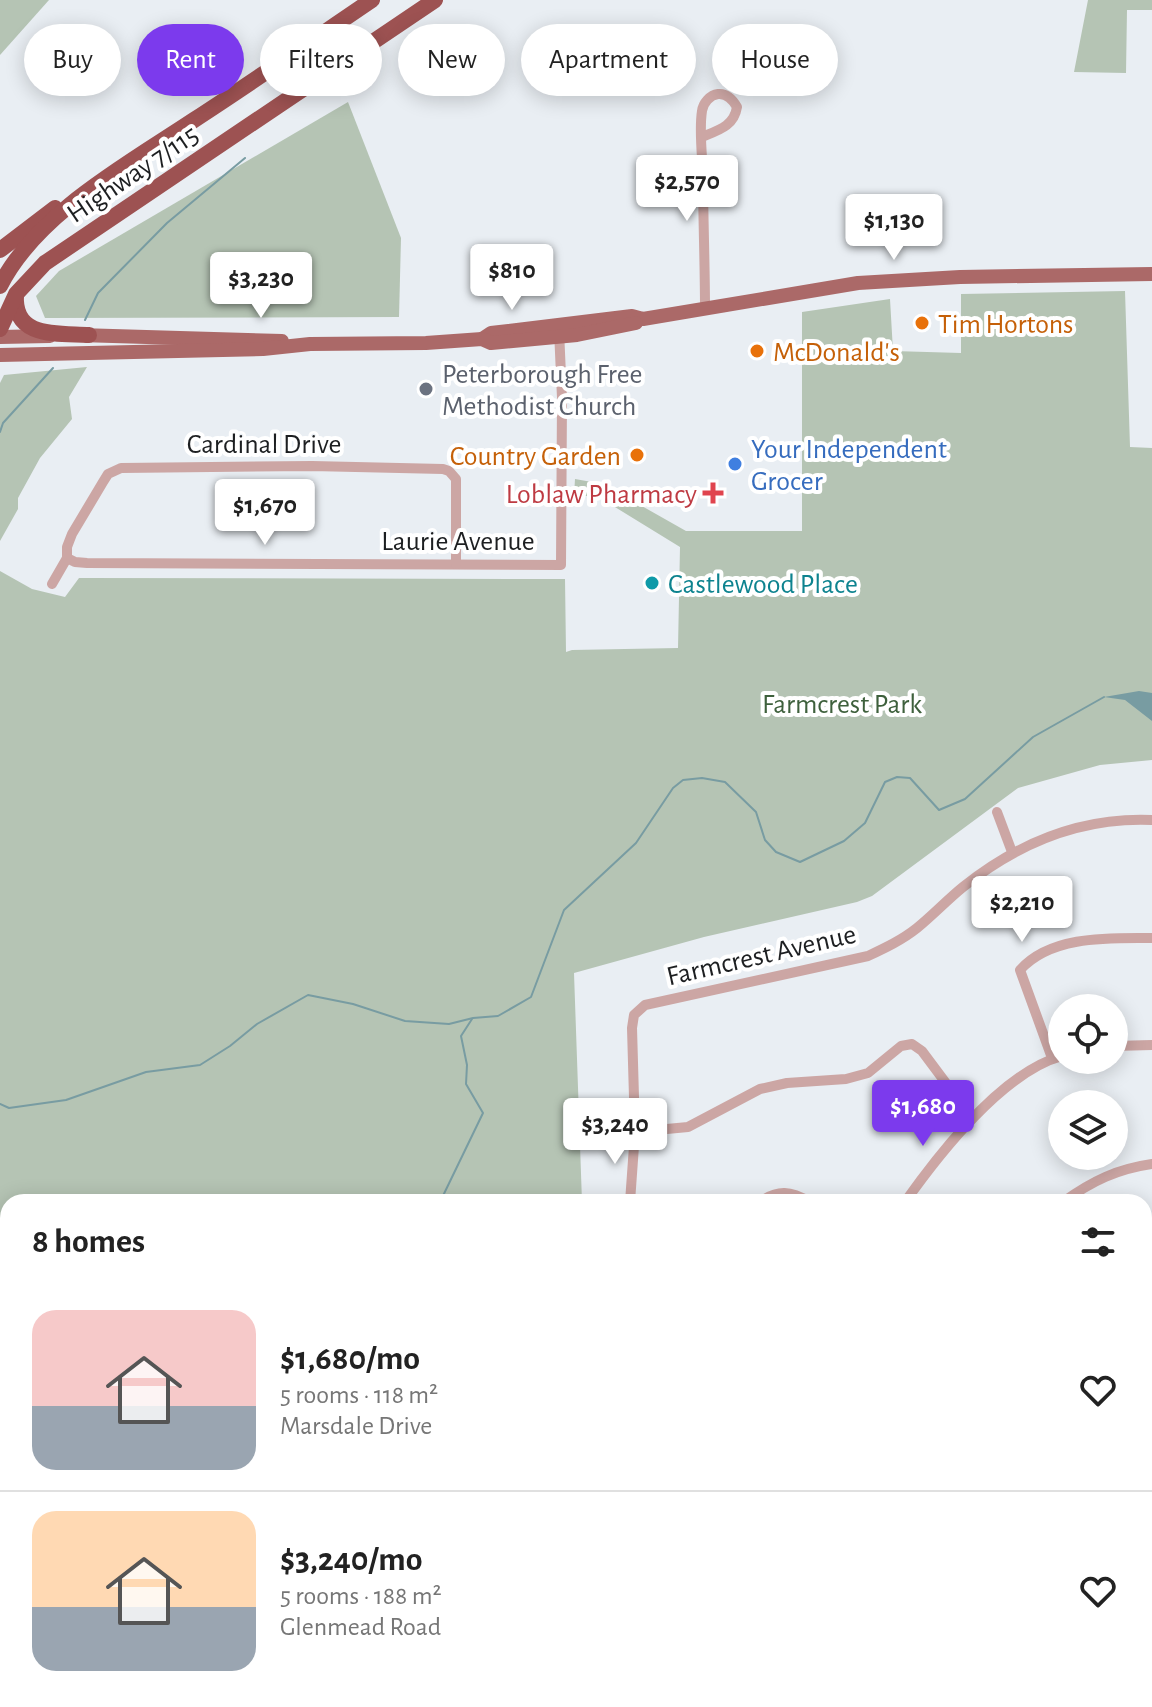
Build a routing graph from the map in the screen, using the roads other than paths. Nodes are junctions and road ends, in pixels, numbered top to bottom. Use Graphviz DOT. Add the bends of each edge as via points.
graph roads {
  1 [pos="372,0"];
  2 [pos="435,0"];
  3 [pos="702,137"];
  4 [pos="118,171"];
  5 [pos="0,250"];
  6 [pos="1152,274"];
  7 [pos="0,286"];
  8 [pos="16,294"];
  9 [pos="705,309"];
  10 [pos="0,329"];
  11 [pos="559,332"];
  12 [pos="89,335"];
  13 [pos="0,337"];
  14 [pos="209,337"];
  15 [pos="310,344"];
  16 [pos="0,348"];
  17 [pos="0,355"];
  18 [pos="67,558"];
  19 [pos="456,564"];
  20 [pos="52,584"];
  21 [pos="997,812"];
  22 [pos="1152,820"];
  23 [pos="1012,852"];
  24 [pos="1152,938"];
  25 [pos="1048,1036"];
  26 [pos="1152,1045"];
  27 [pos="1128,1046"];
  28 [pos="1048,1062"];
  29 [pos="972,1118"];
  30 [pos="635,1132"];
  31 [pos="1152,1164"];
  32 [pos="631,1194"];
  33 [pos="911,1194"];
  34 [pos="1074,1194"];
  1 -- 4 [label="highway, Highway 7/115"];
  2 -- 8 [label="highway, Highway 7/115" via="56,255"];
  3 -- 9 [label="street"];
  4 -- 5 [label="highway" via="35,221"];
  4 -- 7 [label="highway, Highway 7/115" via="43,229"];
  6 -- 9 [label="main road" via="858,283"];
  8 -- 10 [label="highway, Highway 7/115"];
  8 -- 12 [label="highway" via="17,312 28,326"];
  9 -- 11 [label="main road" via="643,319 632,316"];
  11 -- 15 [label="main road" via="491,333 482,339 426,343"];
  11 -- 19 [label="street, Laurie Avenue" via="561,565"];
  12 -- 13 [label="main road"];
  12 -- 14 [label="main road"];
  14 -- 15 [label="main road"];
  14 -- 16 [label="main road"];
  15 -- 17 [label="main road"];
  18 -- 19 [label="street, Laurie Avenue" via="87,563"];
  18 -- 19 [label="street, Cardinal Drive" via="72,534 103,482 121,468 326,466 449,471 456,479"];
  18 -- 20 [label="street, Cardinal Drive"];
  21 -- 23 [label="street"];
  22 -- 23 [label="street, Farmcrest Avenue" via="1126,819 1060,831"];
  23 -- 30 [label="street, Farmcrest Avenue" via="917,928 868,956 645,1005 634,1015 632,1028"];
  24 -- 25 [label="street" via="1062,945 1029,960 1020,970"];
  26 -- 27 [label="street"];
  28 -- 29 [label="street" via="1018,1079"];
  29 -- 30 [label="street" via="912,1044 901,1046 868,1073 760,1089 688,1127"];
  29 -- 33 [label="street"];
  30 -- 32 [label="street"];
  31 -- 34 [label="street" via="1124,1168"];
}
